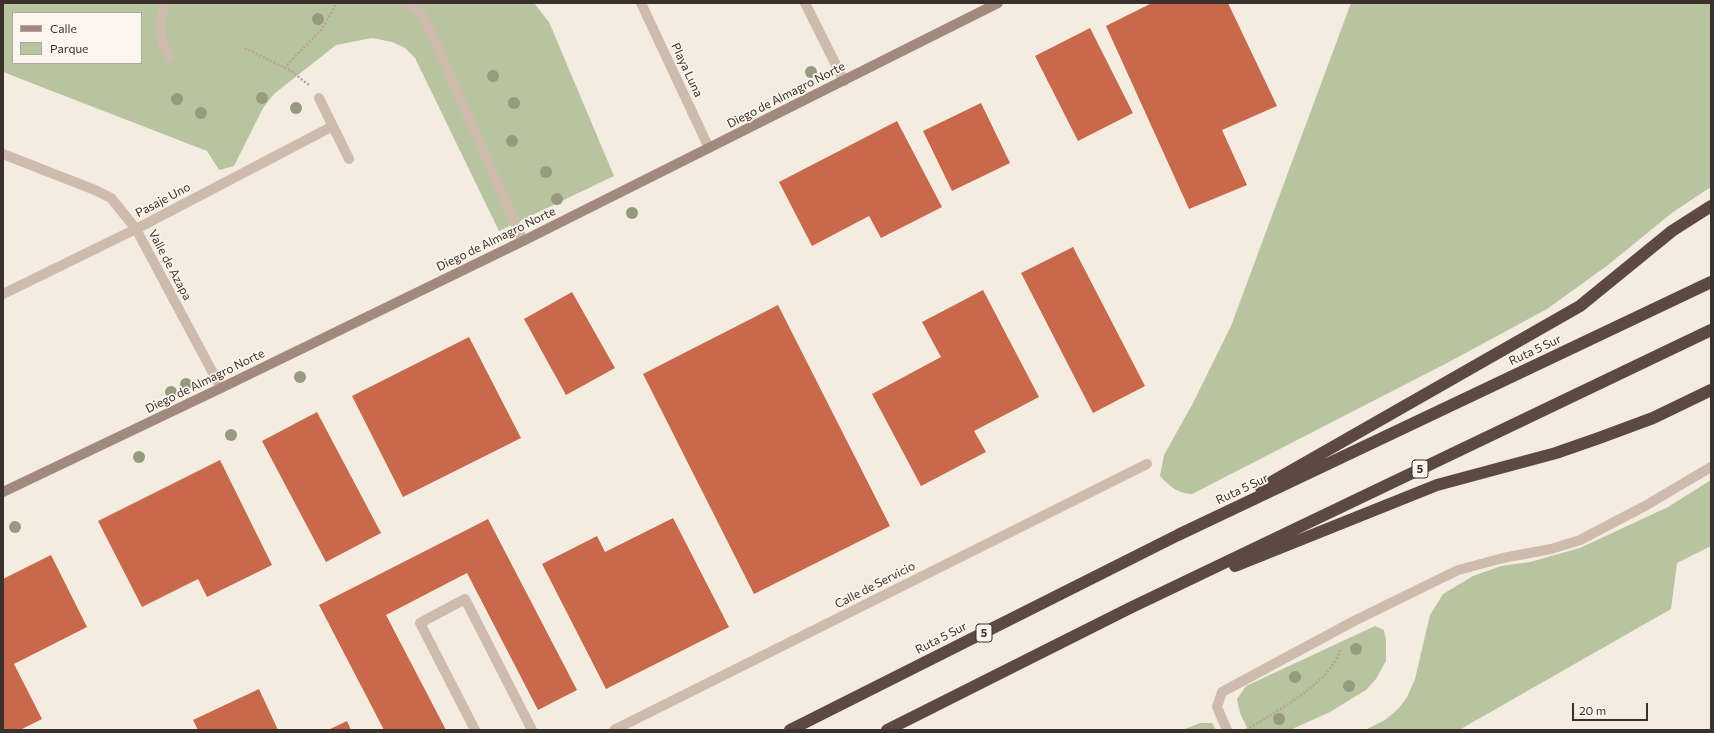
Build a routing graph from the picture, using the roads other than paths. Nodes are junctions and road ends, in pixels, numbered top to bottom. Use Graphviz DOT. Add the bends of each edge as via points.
graph roads {
  1 [pos="164,3"];
  2 [pos="406,3"];
  3 [pos="641,3"];
  4 [pos="805,3"];
  5 [pos="993,4"];
  6 [pos="170,57"];
  7 [pos="844,81"];
  8 [pos="319,98"];
  9 [pos="332,126"];
  10 [pos="709,148"];
  11 [pos="3,154"];
  12 [pos="349,159"];
  13 [pos="1711,206"];
  14 [pos="136,229"];
  15 [pos="523,241"];
  16 [pos="1711,282"];
  17 [pos="3,294"];
  18 [pos="1711,330"];
  19 [pos="221,388"];
  20 [pos="1711,390"];
  21 [pos="1147,464"];
  22 [pos="1711,468"];
  23 [pos="3,492"];
  24 [pos="1178,535"];
  25 [pos="1130,608"];
  26 [pos="1226,728"];
  27 [pos="475,730"];
  28 [pos="532,730"];
  29 [pos="614,730"];
  30 [pos="790,730"];
  31 [pos="887,730"];
  1 -- 6 [label="street" via="160,31"];
  2 -- 15 [label="street" via="421,14 431,32"];
  3 -- 10 [label="street, Playa Luna"];
  4 -- 7 [label="street"];
  5 -- 7 [label="street, Diego de Almagro Norte"];
  7 -- 10 [label="street, Diego de Almagro Norte"];
  8 -- 9 [label="street"];
  9 -- 12 [label="street"];
  9 -- 14 [label="street, Pasaje Uno"];
  10 -- 15 [label="street, Diego de Almagro Norte"];
  11 -- 14 [label="street, Valle de Azapa" via="111,198"];
  13 -- 24 [label="highway" via="1672,231 1580,306"];
  14 -- 17 [label="street, Pasaje Uno"];
  14 -- 19 [label="street, Valle de Azapa"];
  15 -- 19 [label="street, Diego de Almagro Norte"];
  16 -- 24 [label="highway, Ruta 5 Sur / 5"];
  18 -- 25 [label="highway, 5"];
  19 -- 23 [label="street, Diego de Almagro Norte"];
  20 -- 25 [label="highway" via="1653,418 1556,453 1437,485"];
  21 -- 29 [label="street, Calle de Servicio"];
  22 -- 26 [label="street" via="1580,540 1458,570 1354,621 1222,692 1217,707"];
  24 -- 30 [label="highway, Ruta 5 Sur / 5"];
  25 -- 31 [label="highway, 5"];
  27 -- 28 [label="street" via="420,623 465,600"];
}
